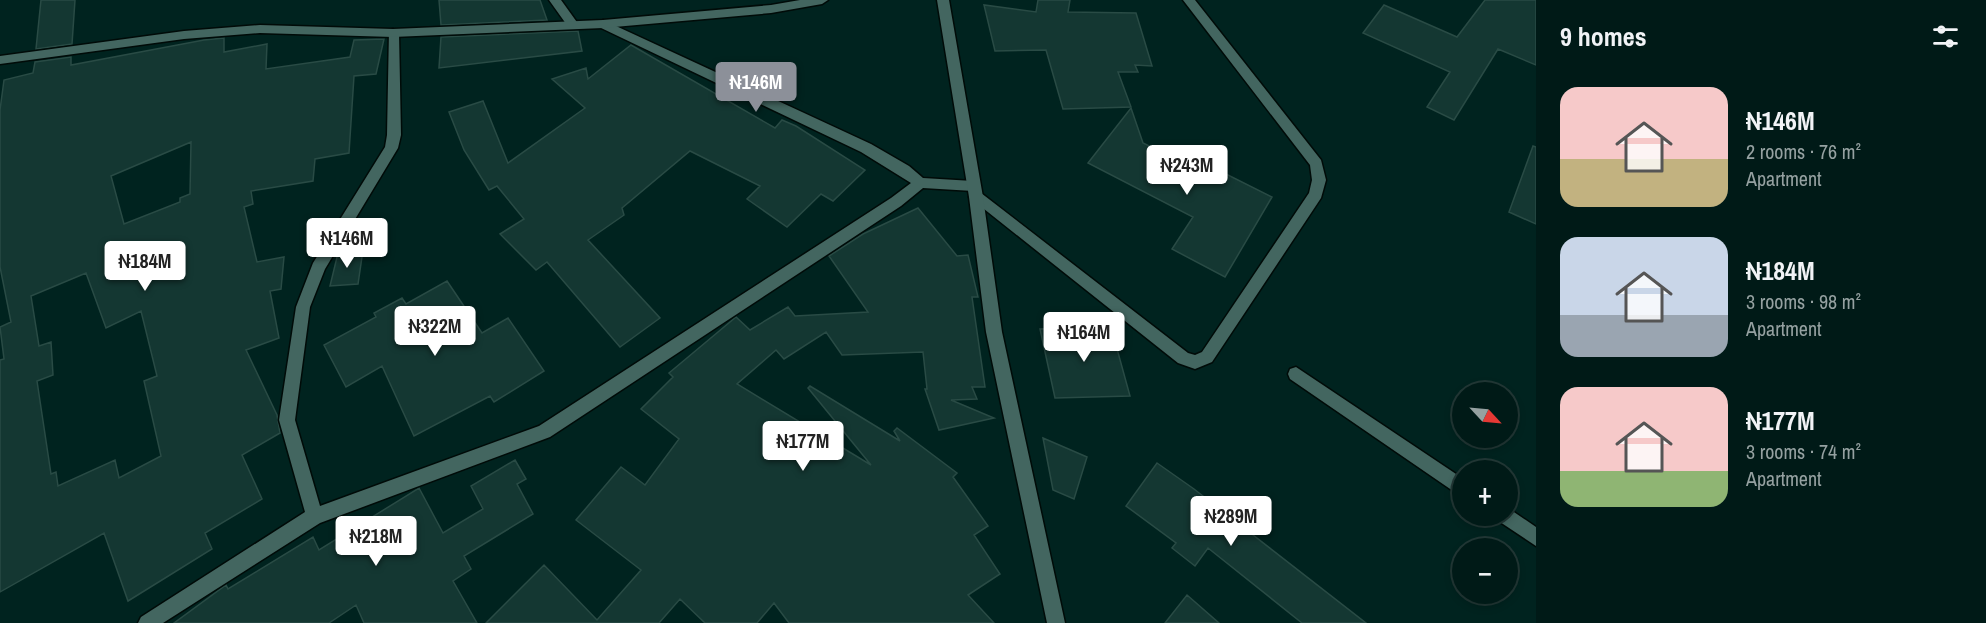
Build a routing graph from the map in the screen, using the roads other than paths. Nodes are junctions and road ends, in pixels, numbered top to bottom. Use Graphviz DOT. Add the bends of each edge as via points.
graph roads {
  1 [pos="555,0"];
  2 [pos="822,0"];
  3 [pos="943,0"];
  4 [pos="1189,0"];
  5 [pos="603,24"];
  6 [pos="573,25"];
  7 [pos="393,33"];
  8 [pos="0,60"];
  9 [pos="921,183"];
  10 [pos="974,191"];
  11 [pos="1296,374"];
  12 [pos="1452,480"];
  13 [pos="315,516"];
  14 [pos="1518,524"];
  15 [pos="1536,537"];
  16 [pos="147,623"];
  17 [pos="1056,623"];
  1 -- 6 [label="street"];
  2 -- 5 [label="street" via="771,9"];
  3 -- 10 [label="street"];
  4 -- 10 [label="street" via="1316,164 1318,180 1316,194 1207,357 1191,363 1183,358"];
  5 -- 6 [label="street"];
  5 -- 9 [label="street" via="866,148"];
  6 -- 7 [label="street"];
  7 -- 8 [label="street" via="260,29 184,35"];
  7 -- 13 [label="street" via="391,147 318,267 303,307 287,420"];
  9 -- 10 [label="street"];
  9 -- 13 [label="street" via="544,432"];
  10 -- 17 [label="street" via="994,332"];
  11 -- 12 [label="street"];
  13 -- 16 [label="street"];
  14 -- 15 [label="street"];
}
